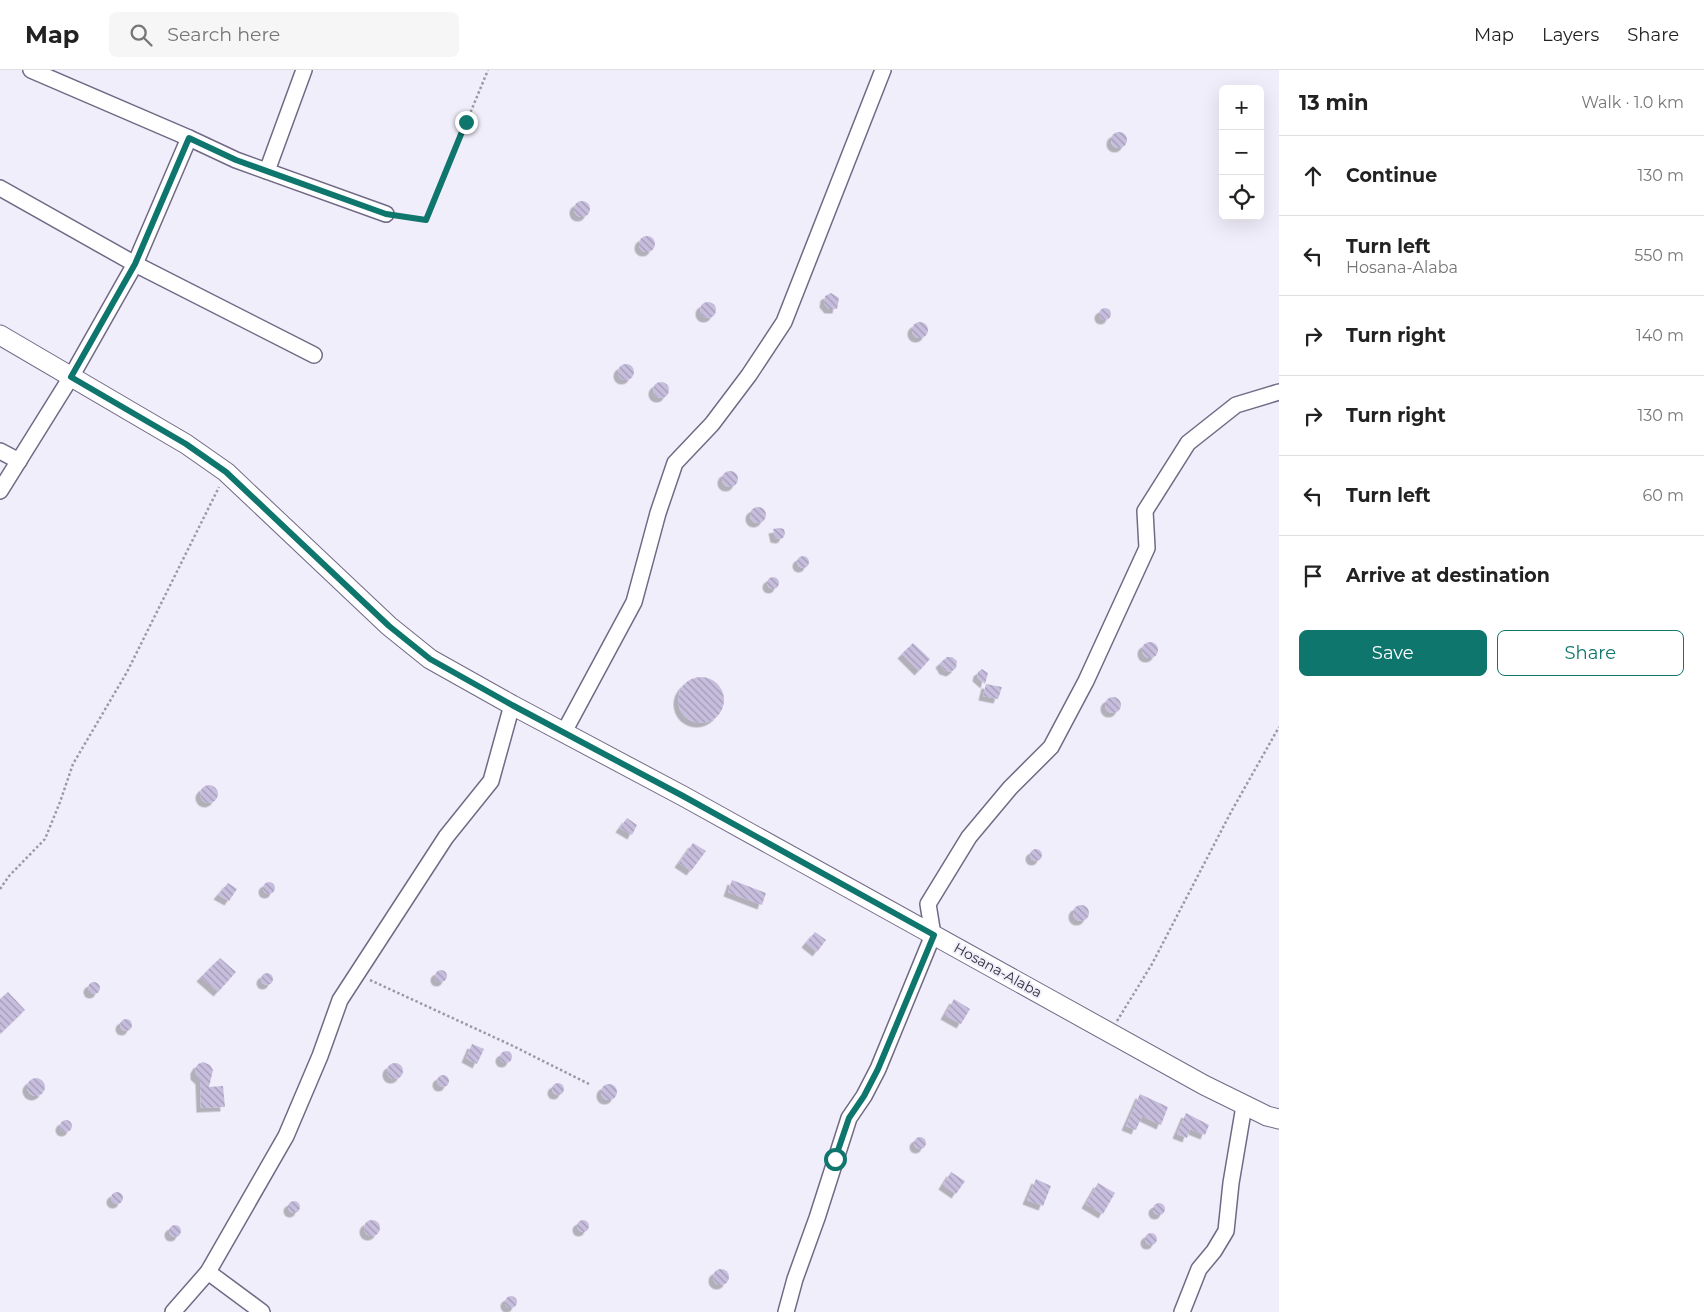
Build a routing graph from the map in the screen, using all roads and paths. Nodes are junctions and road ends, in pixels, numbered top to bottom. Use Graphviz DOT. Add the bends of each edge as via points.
graph roads {
  1 [pos="31,70"];
  2 [pos="304,70"];
  3 [pos="488,70"];
  4 [pos="883,70"];
  5 [pos="189,138"];
  6 [pos="267,171"];
  7 [pos="0,188"];
  8 [pos="386,214"];
  9 [pos="135,264"];
  10 [pos="0,335"];
  11 [pos="314,355"];
  12 [pos="71,377"];
  13 [pos="1279,392"];
  14 [pos="0,451"];
  15 [pos="19,461"];
  16 [pos="226,472"];
  17 [pos="0,491"];
  18 [pos="512,705"];
  19 [pos="1279,728"];
  20 [pos="564,732"];
  21 [pos="0,889"];
  22 [pos="934,935"];
  23 [pos="357,974"];
  24 [pos="1110,1033"];
  25 [pos="590,1084"];
  26 [pos="1244,1106"];
  27 [pos="1275,1121"];
  28 [pos="208,1272"];
  29 [pos="173,1312"];
  30 [pos="262,1312"];
  31 [pos="786,1312"];
  32 [pos="1182,1312"];
  1 -- 5 [label="street"];
  2 -- 6 [label="street"];
  3 -- 8 [label="path" via="426,220"];
  4 -- 20 [label="street" via="784,322 712,424 675,463 634,602"];
  5 -- 6 [label="street"];
  5 -- 9 [label="street"];
  6 -- 8 [label="street"];
  7 -- 9 [label="street"];
  9 -- 11 [label="street"];
  9 -- 12 [label="street"];
  10 -- 12 [label="main road, Hosana-Alaba"];
  12 -- 15 [label="street"];
  12 -- 16 [label="main road, Hosana-Alaba" via="186,444"];
  13 -- 22 [label="street" via="1236,405 1188,443 1145,511 1147,548 1086,681 1051,747 1010,788 969,837 928,904"];
  14 -- 15 [label="street"];
  15 -- 17 [label="street"];
  16 -- 18 [label="main road, Hosana-Alaba" via="389,626 430,659"];
  16 -- 21 [label="path" via="127,672 73,764 45,839"];
  18 -- 20 [label="main road, Hosana-Alaba"];
  18 -- 23 [label="street" via="491,781 446,837"];
  19 -- 24 [label="path" via="1152,964"];
  20 -- 22 [label="main road, Hosana-Alaba"];
  22 -- 24 [label="main road, Hosana-Alaba"];
  22 -- 31 [label="street" via="878,1069 849,1118"];
  23 -- 25 [label="path"];
  23 -- 28 [label="street" via="340,1000 286,1136"];
  24 -- 26 [label="main road, Hosana-Alaba"];
  26 -- 27 [label="main road, Hosana-Alaba"];
  26 -- 32 [label="street" via="1230,1183 1226,1231 1199,1269"];
  28 -- 29 [label="street"];
  28 -- 30 [label="street"];
}
